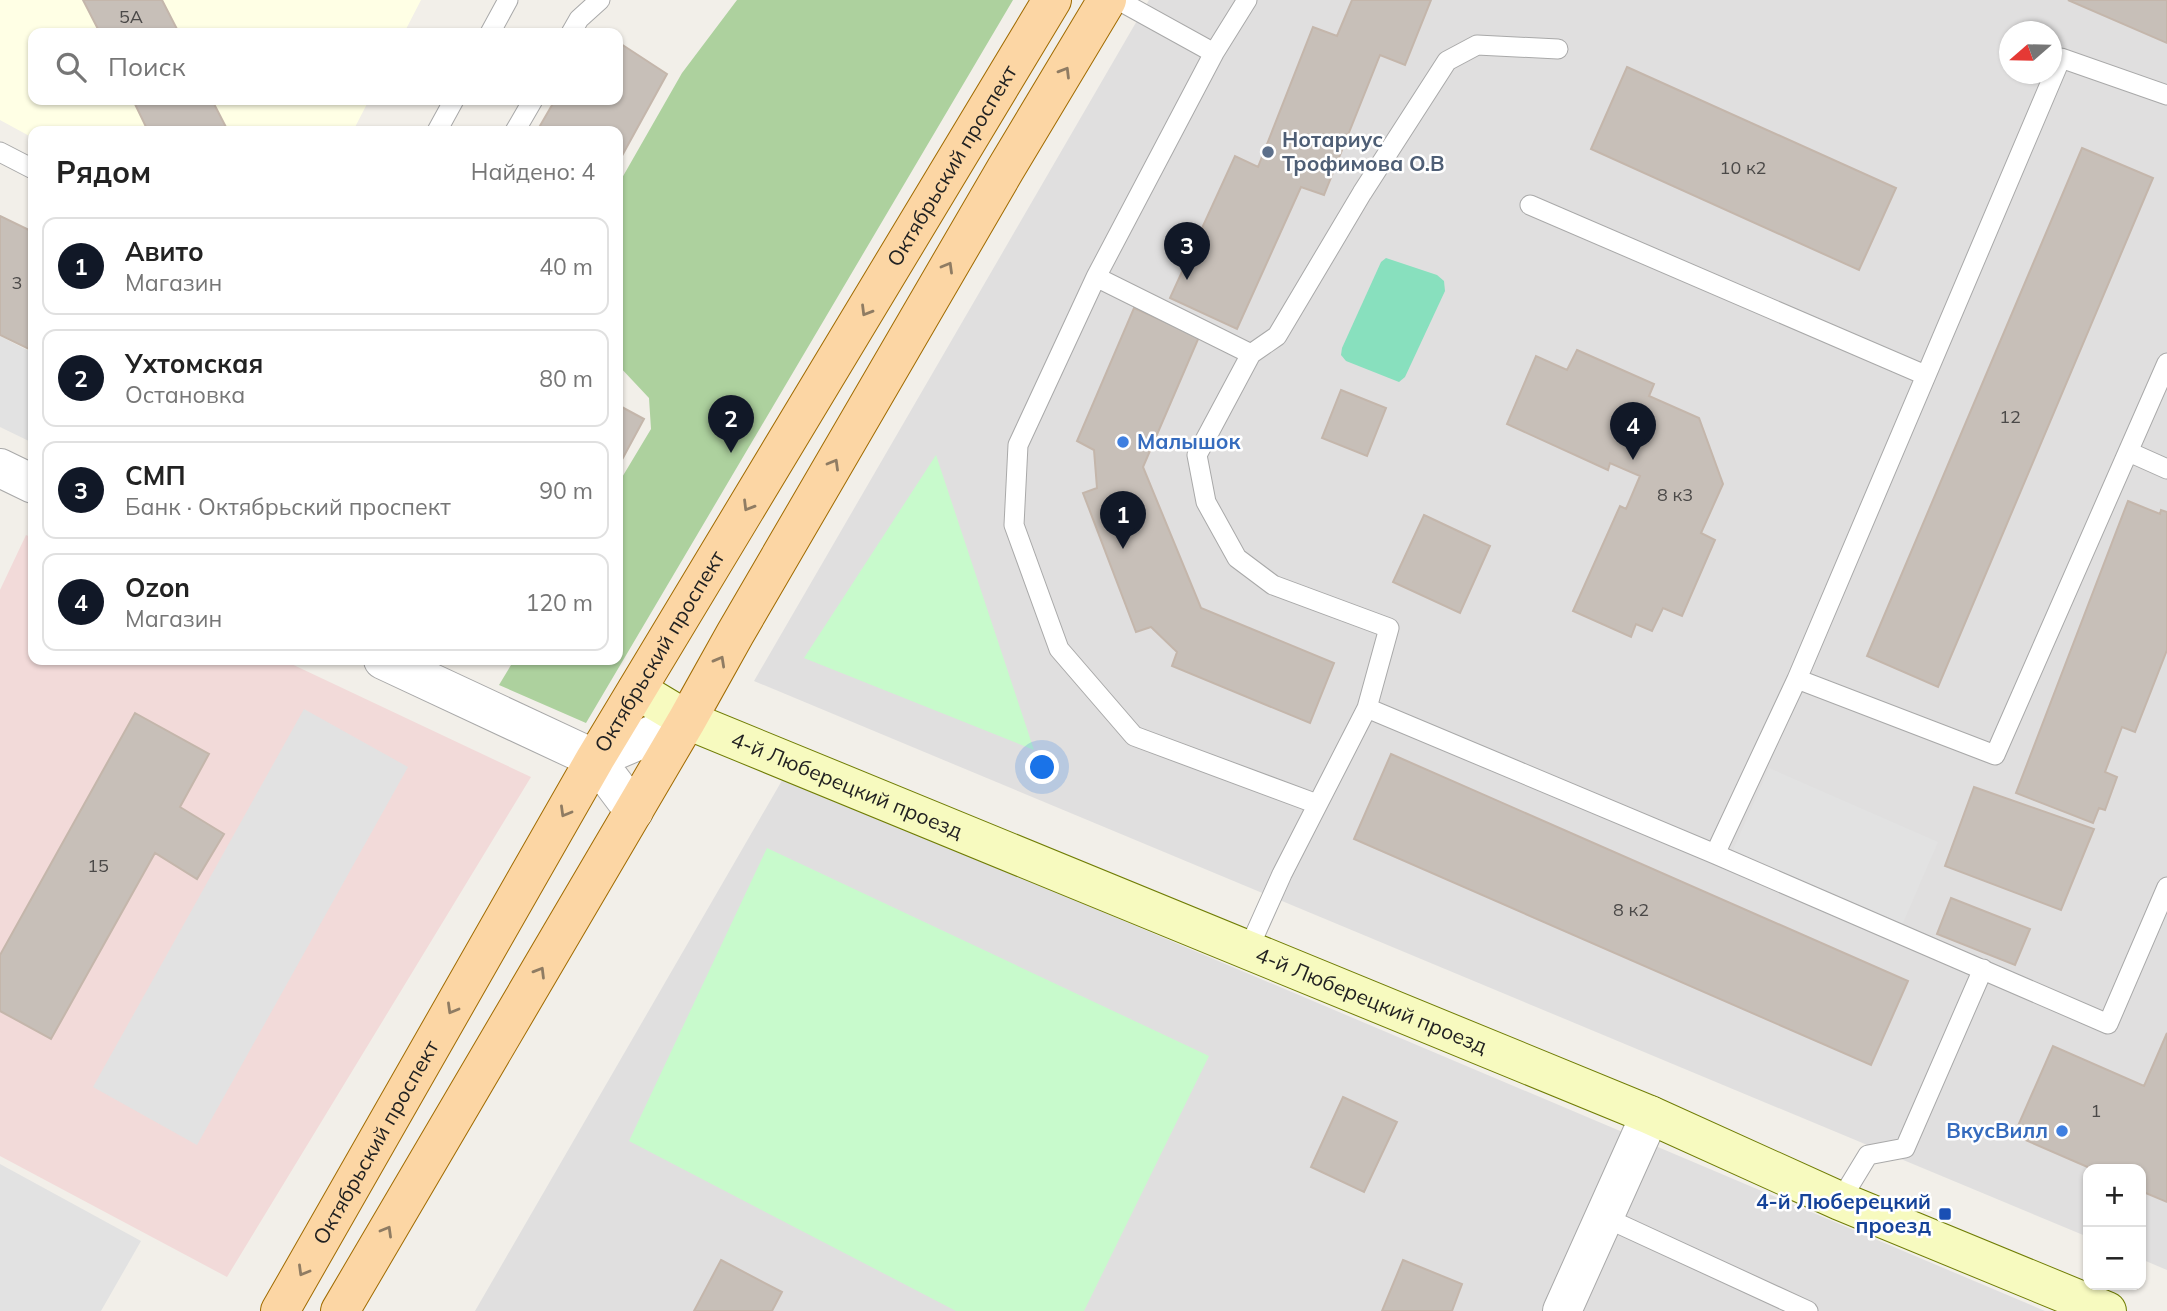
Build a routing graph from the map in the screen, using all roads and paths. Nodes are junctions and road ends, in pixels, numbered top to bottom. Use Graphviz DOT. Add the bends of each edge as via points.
graph roads {
  1 [pos="508,0"];
  2 [pos="600,0"];
  3 [pos="1052,0"];
  4 [pos="1107,0"];
  5 [pos="1118,0"];
  6 [pos="1247,0"];
  7 [pos="493,28"];
  8 [pos="574,28"];
  9 [pos="1558,49"];
  10 [pos="1214,53"];
  11 [pos="2167,95"];
  12 [pos="451,105"];
  13 [pos="530,105"];
  14 [pos="440,126"];
  15 [pos="518,126"];
  16 [pos="0,152"];
  17 [pos="28,166"];
  18 [pos="1530,205"];
  19 [pos="1096,277"];
  20 [pos="1251,354"];
  21 [pos="2167,363"];
  22 [pos="1925,375"];
  23 [pos="2129,452"];
  24 [pos="0,468"];
  25 [pos="2167,469"];
  26 [pos="28,482"];
  27 [pos="394,665"];
  28 [pos="1797,679"];
  29 [pos="637,690"];
  30 [pos="1367,708"];
  31 [pos="687,720"];
  32 [pos="595,759"];
  33 [pos="1317,804"];
  34 [pos="634,811"];
  35 [pos="1715,854"];
  36 [pos="2167,887"];
  37 [pos="1248,950"];
  38 [pos="1983,969"];
  39 [pos="1650,1115"];
  40 [pos="1840,1201"];
  41 [pos="1604,1217"];
  42 [pos="280,1311"];
  43 [pos="340,1311"];
  44 [pos="1562,1311"];
  45 [pos="1808,1311"];
  46 [pos="2107,1311"];
  1 -- 7 [label="lane"];
  2 -- 8 [label="lane"];
  3 -- 29 [label="main road, Октябрьский проспект, one-way"];
  31 -- 4 [label="main road, one-way"];
  5 -- 10 [label="lane"];
  6 -- 10 [label="lane"];
  9 -- 20 [label="lane" via="1477,45 1447,61 1277,336"];
  10 -- 19 [label="lane"];
  11 -- 22 [label="lane" via="2061,58"];
  12 -- 14 [label="lane"];
  13 -- 15 [label="lane"];
  16 -- 17 [label="lane"];
  18 -- 22 [label="lane"];
  19 -- 20 [label="lane"];
  19 -- 33 [label="lane" via="1018,445 1014,525 1059,649 1134,736"];
  20 -- 30 [label="lane" via="1197,455 1206,502 1237,558 1273,585 1389,628"];
  21 -- 23 [label="lane"];
  22 -- 28 [label="lane"];
  23 -- 25 [label="lane"];
  23 -- 28 [label="lane" via="1996,755"];
  24 -- 26 [label="street"];
  27 -- 32 [label="street"];
  28 -- 35 [label="lane"];
  29 -- 31 [label="street, 4-й Люберецкий проезд"];
  29 -- 32 [label="main road, Октябрьский проспект"];
  30 -- 33 [label="lane"];
  30 -- 35 [label="lane"];
  31 -- 32 [label="street"];
  31 -- 34 [label="main road"];
  31 -- 37 [label="street, 4-й Люберецкий проезд"];
  32 -- 34 [label="street"];
  32 -- 42 [label="main road, Октябрьский проспект, one-way"];
  33 -- 37 [label="lane"];
  43 -- 34 [label="main road, one-way"];
  35 -- 38 [label="lane"];
  36 -- 38 [label="lane" via="2108,1024"];
  37 -- 39 [label="street, 4-й Люберецкий проезд"];
  38 -- 40 [label="lane" via="1905,1148 1868,1155"];
  39 -- 40 [label="street, 4-й Люберецкий проезд"];
  39 -- 41 [label="street"];
  40 -- 46 [label="street, 4-й Люберецкий проезд"];
  41 -- 44 [label="street"];
  41 -- 45 [label="lane"];
}
